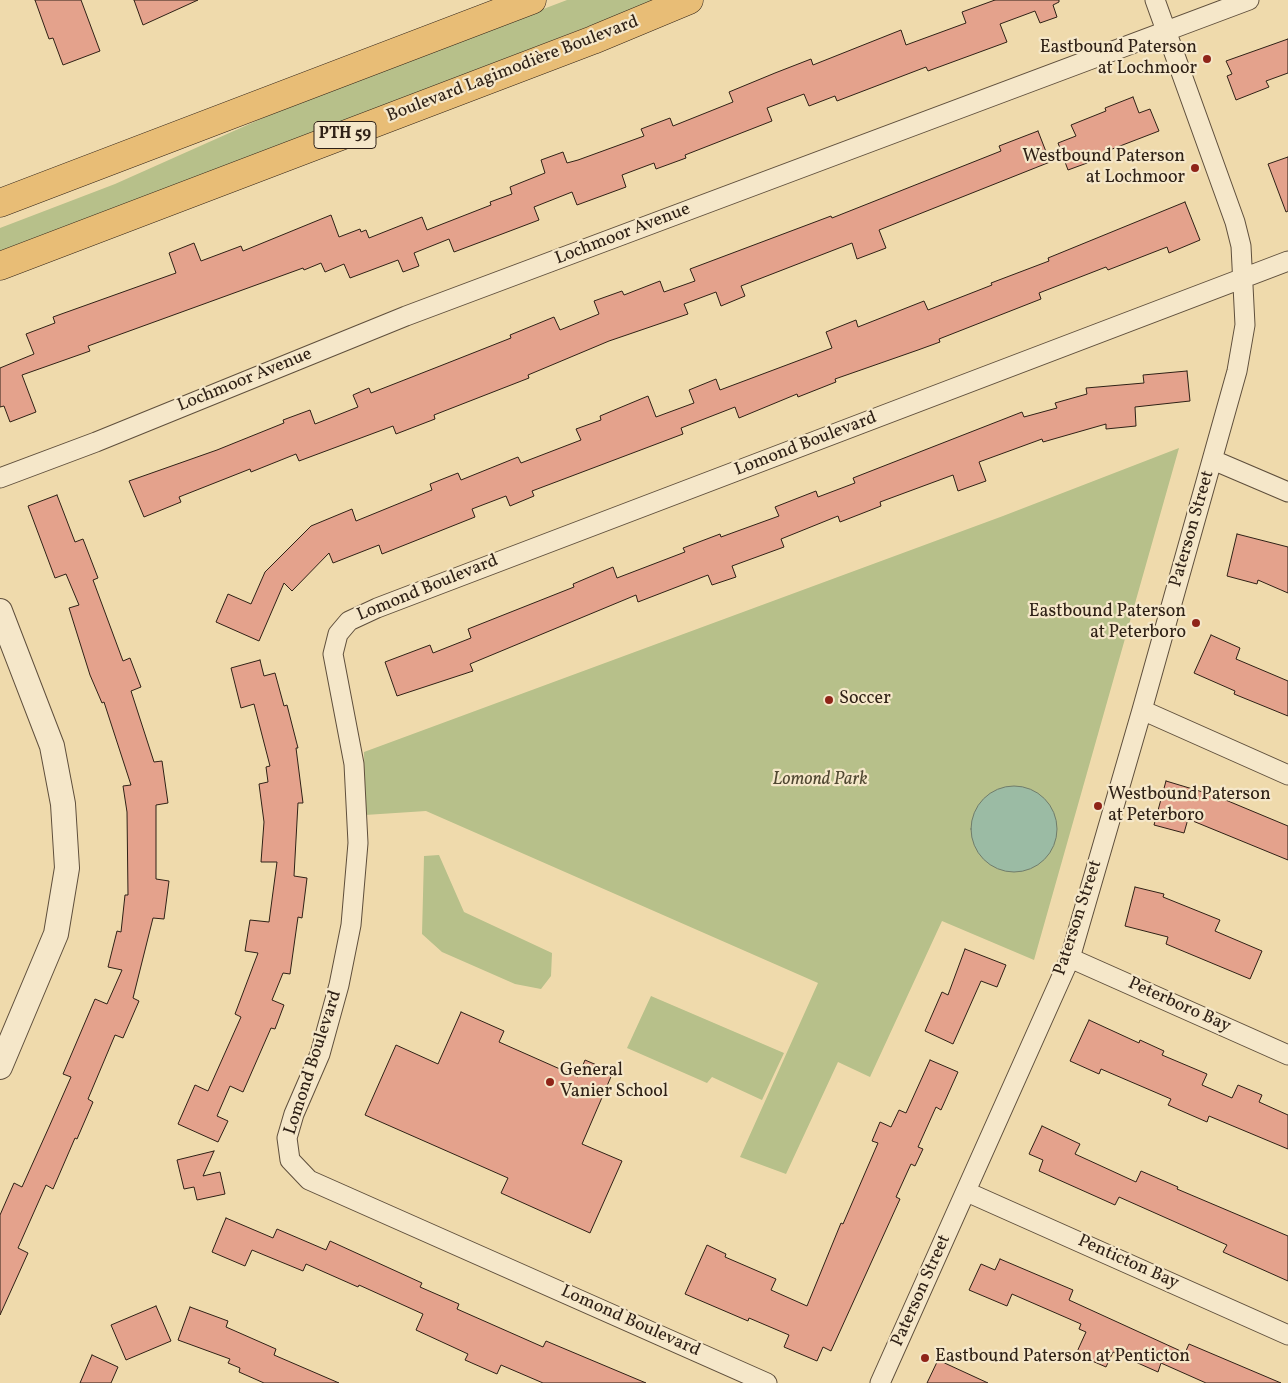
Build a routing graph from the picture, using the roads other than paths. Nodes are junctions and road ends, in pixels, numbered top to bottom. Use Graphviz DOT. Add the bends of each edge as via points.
graph roads {
  1 [pos="532,0"];
  2 [pos="689,0"];
  3 [pos="1155,0"];
  4 [pos="1249,0"];
  5 [pos="1166,32"];
  6 [pos="0,203"];
  7 [pos="1288,262"];
  8 [pos="0,266"];
  9 [pos="1242,280"];
  10 [pos="1213,460"];
  11 [pos="0,478"];
  12 [pos="1288,492"];
  13 [pos="0,611"];
  14 [pos="1142,710"];
  15 [pos="1288,774"];
  16 [pos="1070,958"];
  17 [pos="1288,1055"];
  18 [pos="0,1067"];
  19 [pos="967,1192"];
  20 [pos="1288,1334"];
  21 [pos="767,1383"];
  22 [pos="880,1383"];
  1 -- 6 [label="main road"];
  2 -- 8 [label="main road, Boulevard Lagimodière Boulevard / PTH 59"];
  3 -- 5 [label="street, Paterson Street"];
  4 -- 5 [label="street, Lochmoor Avenue"];
  5 -- 9 [label="street, Paterson Street" via="1235,222 1241,246"];
  5 -- 11 [label="street, Lochmoor Avenue" via="406,316"];
  7 -- 9 [label="street, Lomond Boulevard"];
  9 -- 10 [label="street, Paterson Street" via="1246,326"];
  9 -- 21 [label="street, Lomond Boulevard" via="377,608 349,621 338,634 333,654 354,764 358,842 340,985 320,1054 287,1138 290,1160 309,1180"];
  10 -- 12 [label="street"];
  10 -- 14 [label="street, Paterson Street"];
  13 -- 18 [label="street" via="52,746 63,804 67,868 56,934"];
  14 -- 15 [label="street"];
  14 -- 16 [label="street, Paterson Street"];
  16 -- 17 [label="street, Peterboro Bay"];
  16 -- 19 [label="street, Paterson Street"];
  19 -- 20 [label="street, Penticton Bay"];
  19 -- 22 [label="street, Paterson Street"];
}
